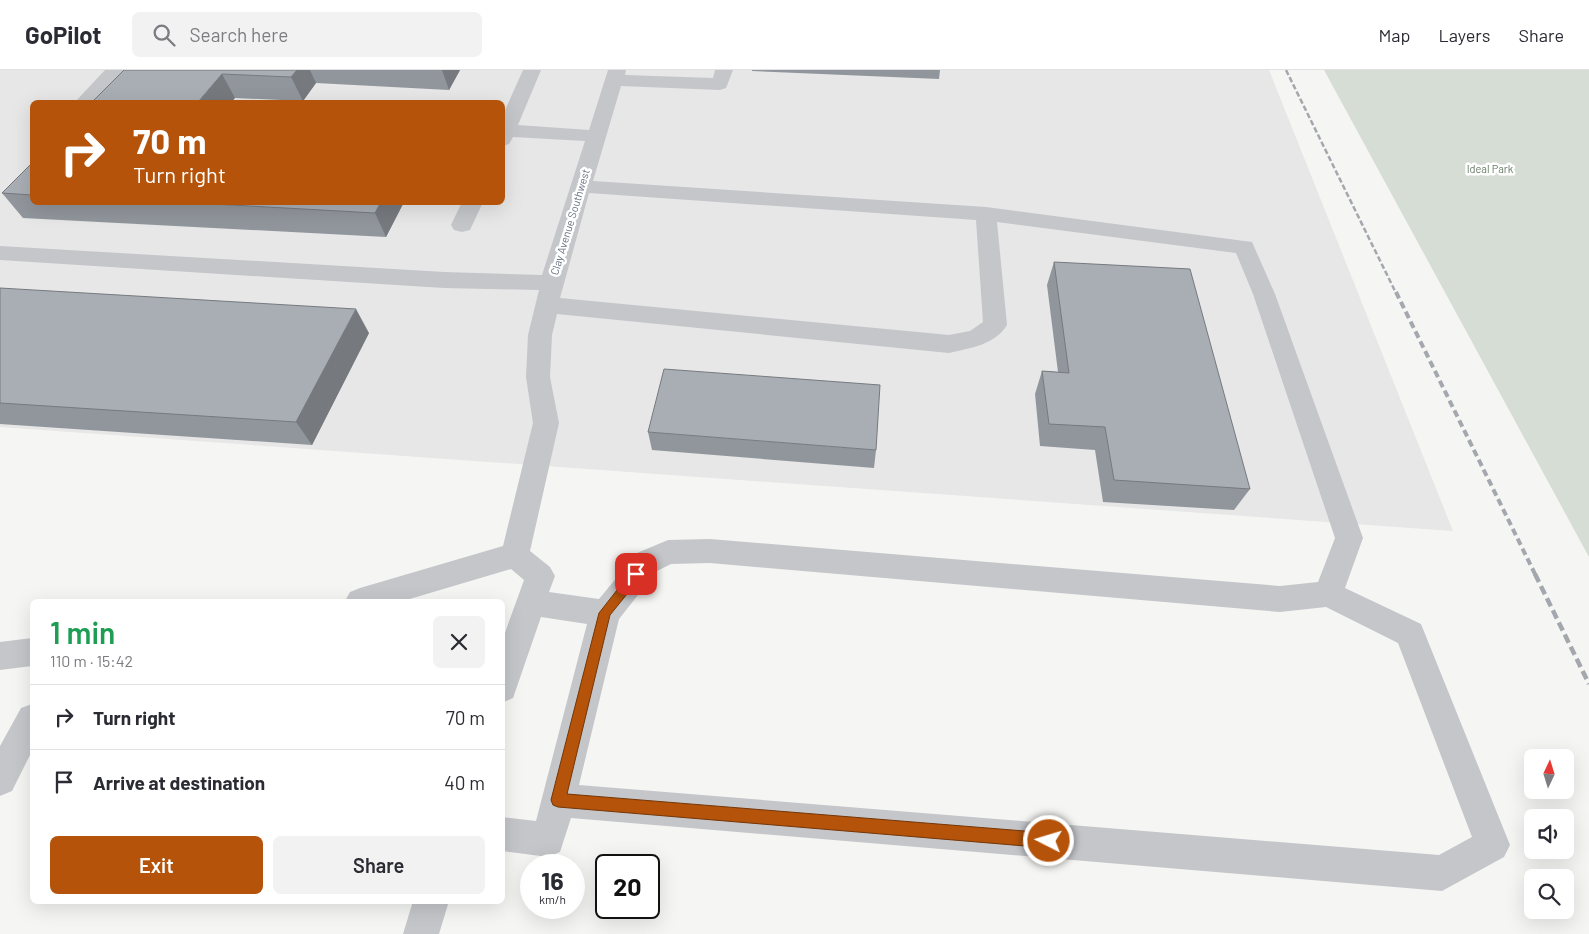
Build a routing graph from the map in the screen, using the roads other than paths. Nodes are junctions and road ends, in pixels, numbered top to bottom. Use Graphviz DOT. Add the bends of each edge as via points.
graph roads {
  1 [pos="115,70"];
  2 [pos="532,70"];
  3 [pos="724,70"];
  4 [pos="616,75"];
  5 [pos="86,100"];
  6 [pos="505,131"];
  7 [pos="505,133"];
  8 [pos="597,136"];
  9 [pos="581,186"];
  10 [pos="472,205"];
  11 [pos="986,214"];
  12 [pos="462,225"];
  13 [pos="0,253"];
  14 [pos="549,294"];
  15 [pos="515,555"];
  16 [pos="1328,594"];
  17 [pos="367,599"];
  18 [pos="531,602"];
  19 [pos="605,613"];
  20 [pos="30,652"];
  21 [pos="0,656"];
  22 [pos="505,679"];
  23 [pos="30,723"];
  24 [pos="0,779"];
  25 [pos="558,800"];
  26 [pos="505,834"];
  27 [pos="431,904"];
  28 [pos="420,934"];
  1 -- 5 [label="street"];
  2 -- 6 [label="street"];
  3 -- 4 [label="street" via="720,84"];
  4 -- 8 [label="street, Clay Avenue Southwest"];
  7 -- 8 [label="street"];
  8 -- 9 [label="street, Clay Avenue Southwest"];
  9 -- 11 [label="street"];
  9 -- 14 [label="street, Clay Avenue Southwest"];
  10 -- 12 [label="street"];
  11 -- 14 [label="street" via="995,325 977,338 949,344"];
  11 -- 16 [label="street" via="1244,248 1264,294 1349,538"];
  13 -- 14 [label="street" via="444,280"];
  14 -- 15 [label="street, Clay Avenue Southwest" via="540,335 538,377 546,423"];
  15 -- 17 [label="street"];
  15 -- 18 [label="street" via="540,576"];
  16 -- 19 [label="street" via="1280,599 710,551 668,552 646,562"];
  16 -- 25 [label="street" via="1410,634 1492,845 1442,873"];
  18 -- 19 [label="street"];
  18 -- 22 [label="street"];
  19 -- 25 [label="street"];
  20 -- 21 [label="street"];
  23 -- 24 [label="street"];
  25 -- 26 [label="street" via="548,840"];
  27 -- 28 [label="street"];
}
